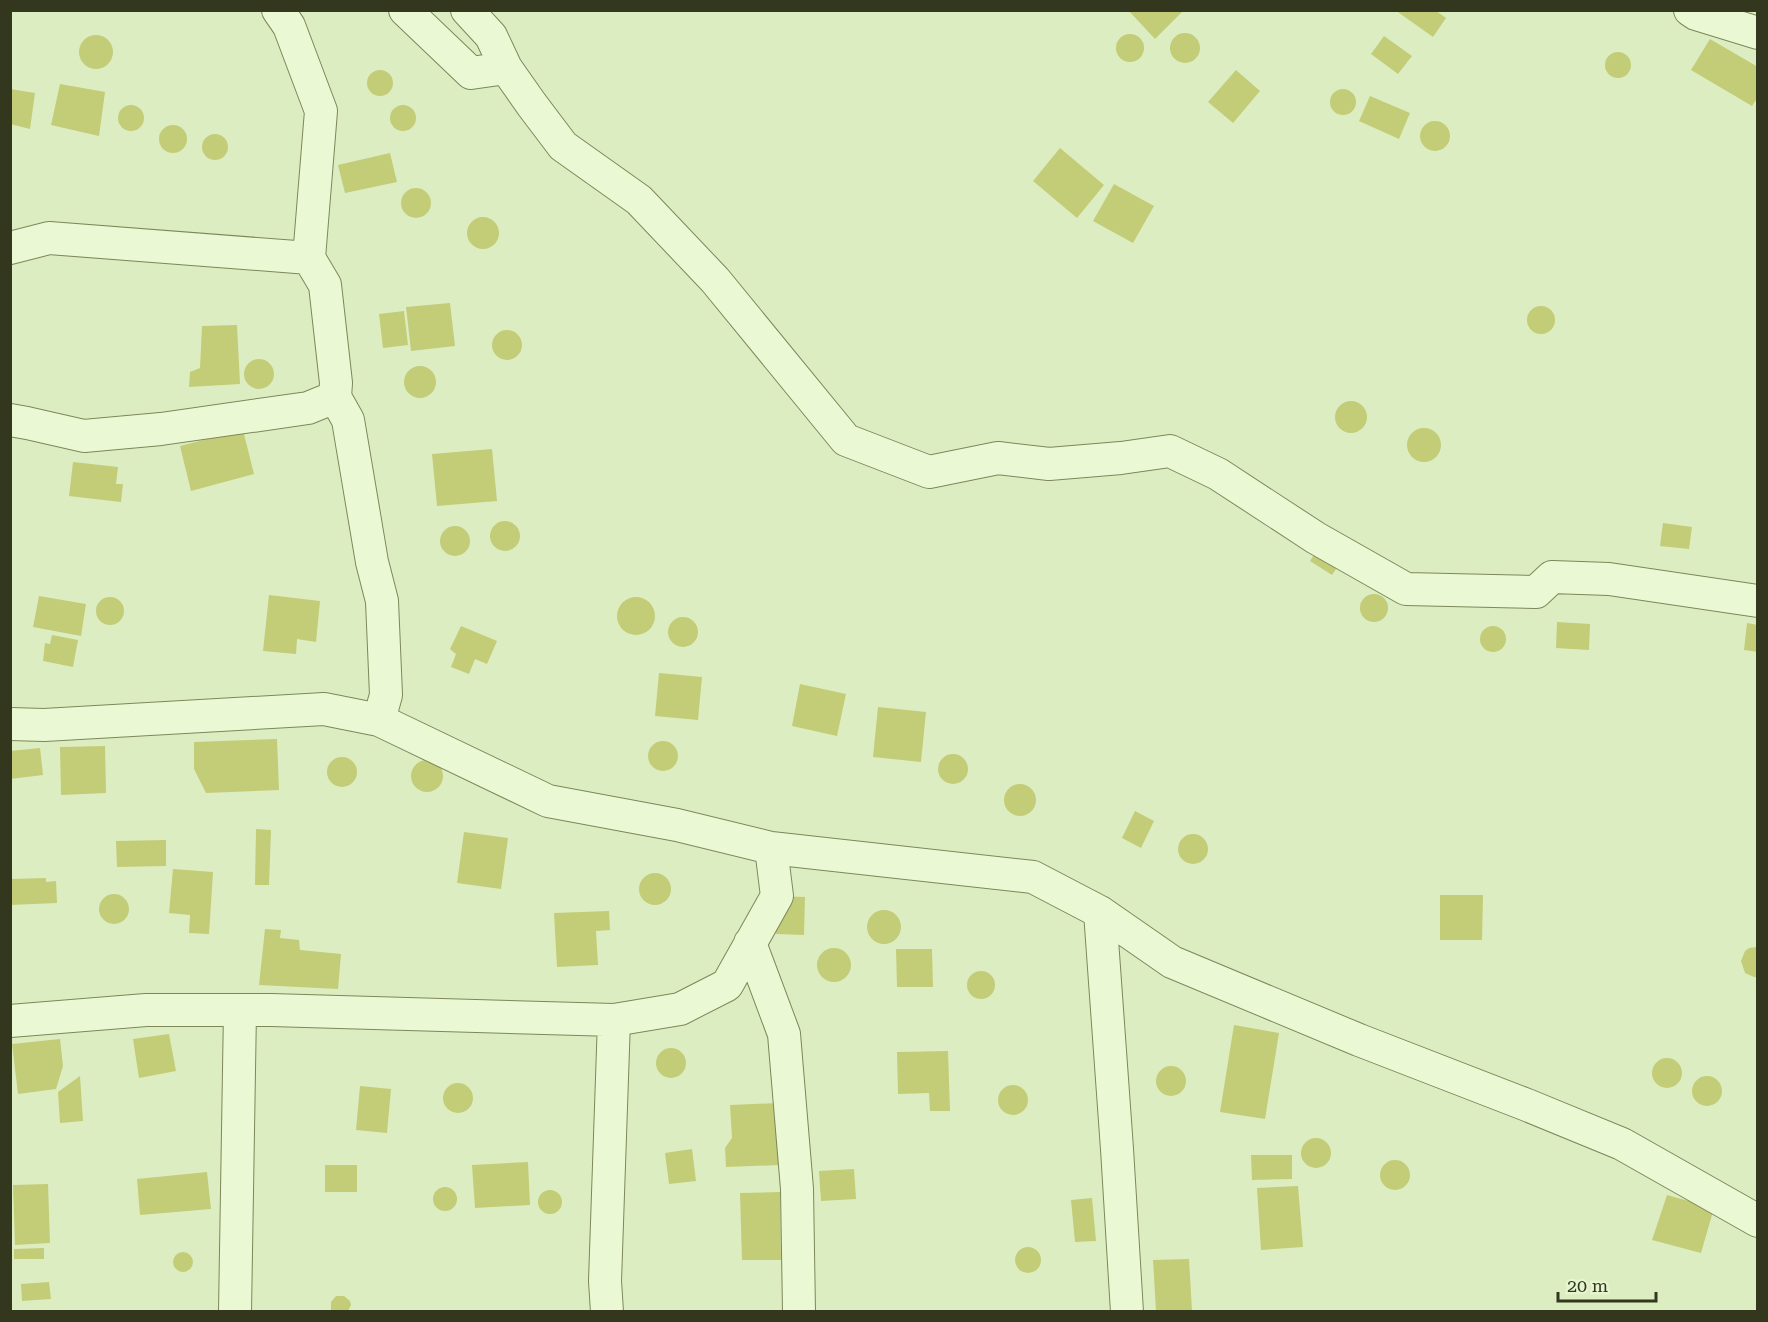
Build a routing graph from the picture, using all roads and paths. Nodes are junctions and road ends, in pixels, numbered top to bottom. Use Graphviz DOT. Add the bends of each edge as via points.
graph roads {
  1 [pos="278,10"];
  2 [pos="405,10"];
  3 [pos="467,10"];
  4 [pos="1690,10"];
  5 [pos="1758,33"];
  6 [pos="506,68"];
  7 [pos="10,248"];
  8 [pos="309,258"];
  9 [pos="335,397"];
  10 [pos="10,420"];
  11 [pos="1758,601"];
  12 [pos="379,720"];
  13 [pos="10,724"];
  14 [pos="771,848"];
  15 [pos="1100,912"];
  16 [pos="750,943"];
  17 [pos="240,1010"];
  18 [pos="614,1020"];
  19 [pos="10,1022"];
  20 [pos="1758,1221"];
  21 [pos="235,1311"];
  22 [pos="607,1311"];
  23 [pos="800,1311"];
  24 [pos="1127,1311"];
  1 -- 8 [label="street" via="289,26 321,111"];
  2 -- 6 [label="street" via="471,73"];
  3 -- 6 [label="street" via="491,36"];
  4 -- 5 [label="street"];
  6 -- 11 [label="street" via="563,146 639,200 716,280 846,440 929,472 998,458 1049,464 1170,451 1218,474 1316,538 1406,589 1536,592 1552,577 1609,579"];
  7 -- 8 [label="street" via="49,238"];
  8 -- 9 [label="street" via="325,285"];
  9 -- 10 [label="street" via="308,408 84,436"];
  9 -- 12 [label="street" via="348,420 382,601 386,695"];
  12 -- 13 [label="street" via="324,709"];
  12 -- 14 [label="street" via="548,801 677,825"];
  14 -- 15 [label="street" via="1033,877"];
  14 -- 16 [label="street" via="777,896"];
  15 -- 20 [label="street" via="1172,962 1359,1041 1622,1144"];
  15 -- 24 [label="street"];
  16 -- 18 [label="street" via="727,985 680,1010"];
  16 -- 23 [label="street" via="784,1034 797,1189"];
  17 -- 18 [label="street"];
  17 -- 19 [label="street" via="146,1010"];
  17 -- 21 [label="street"];
  18 -- 22 [label="street"];
}
